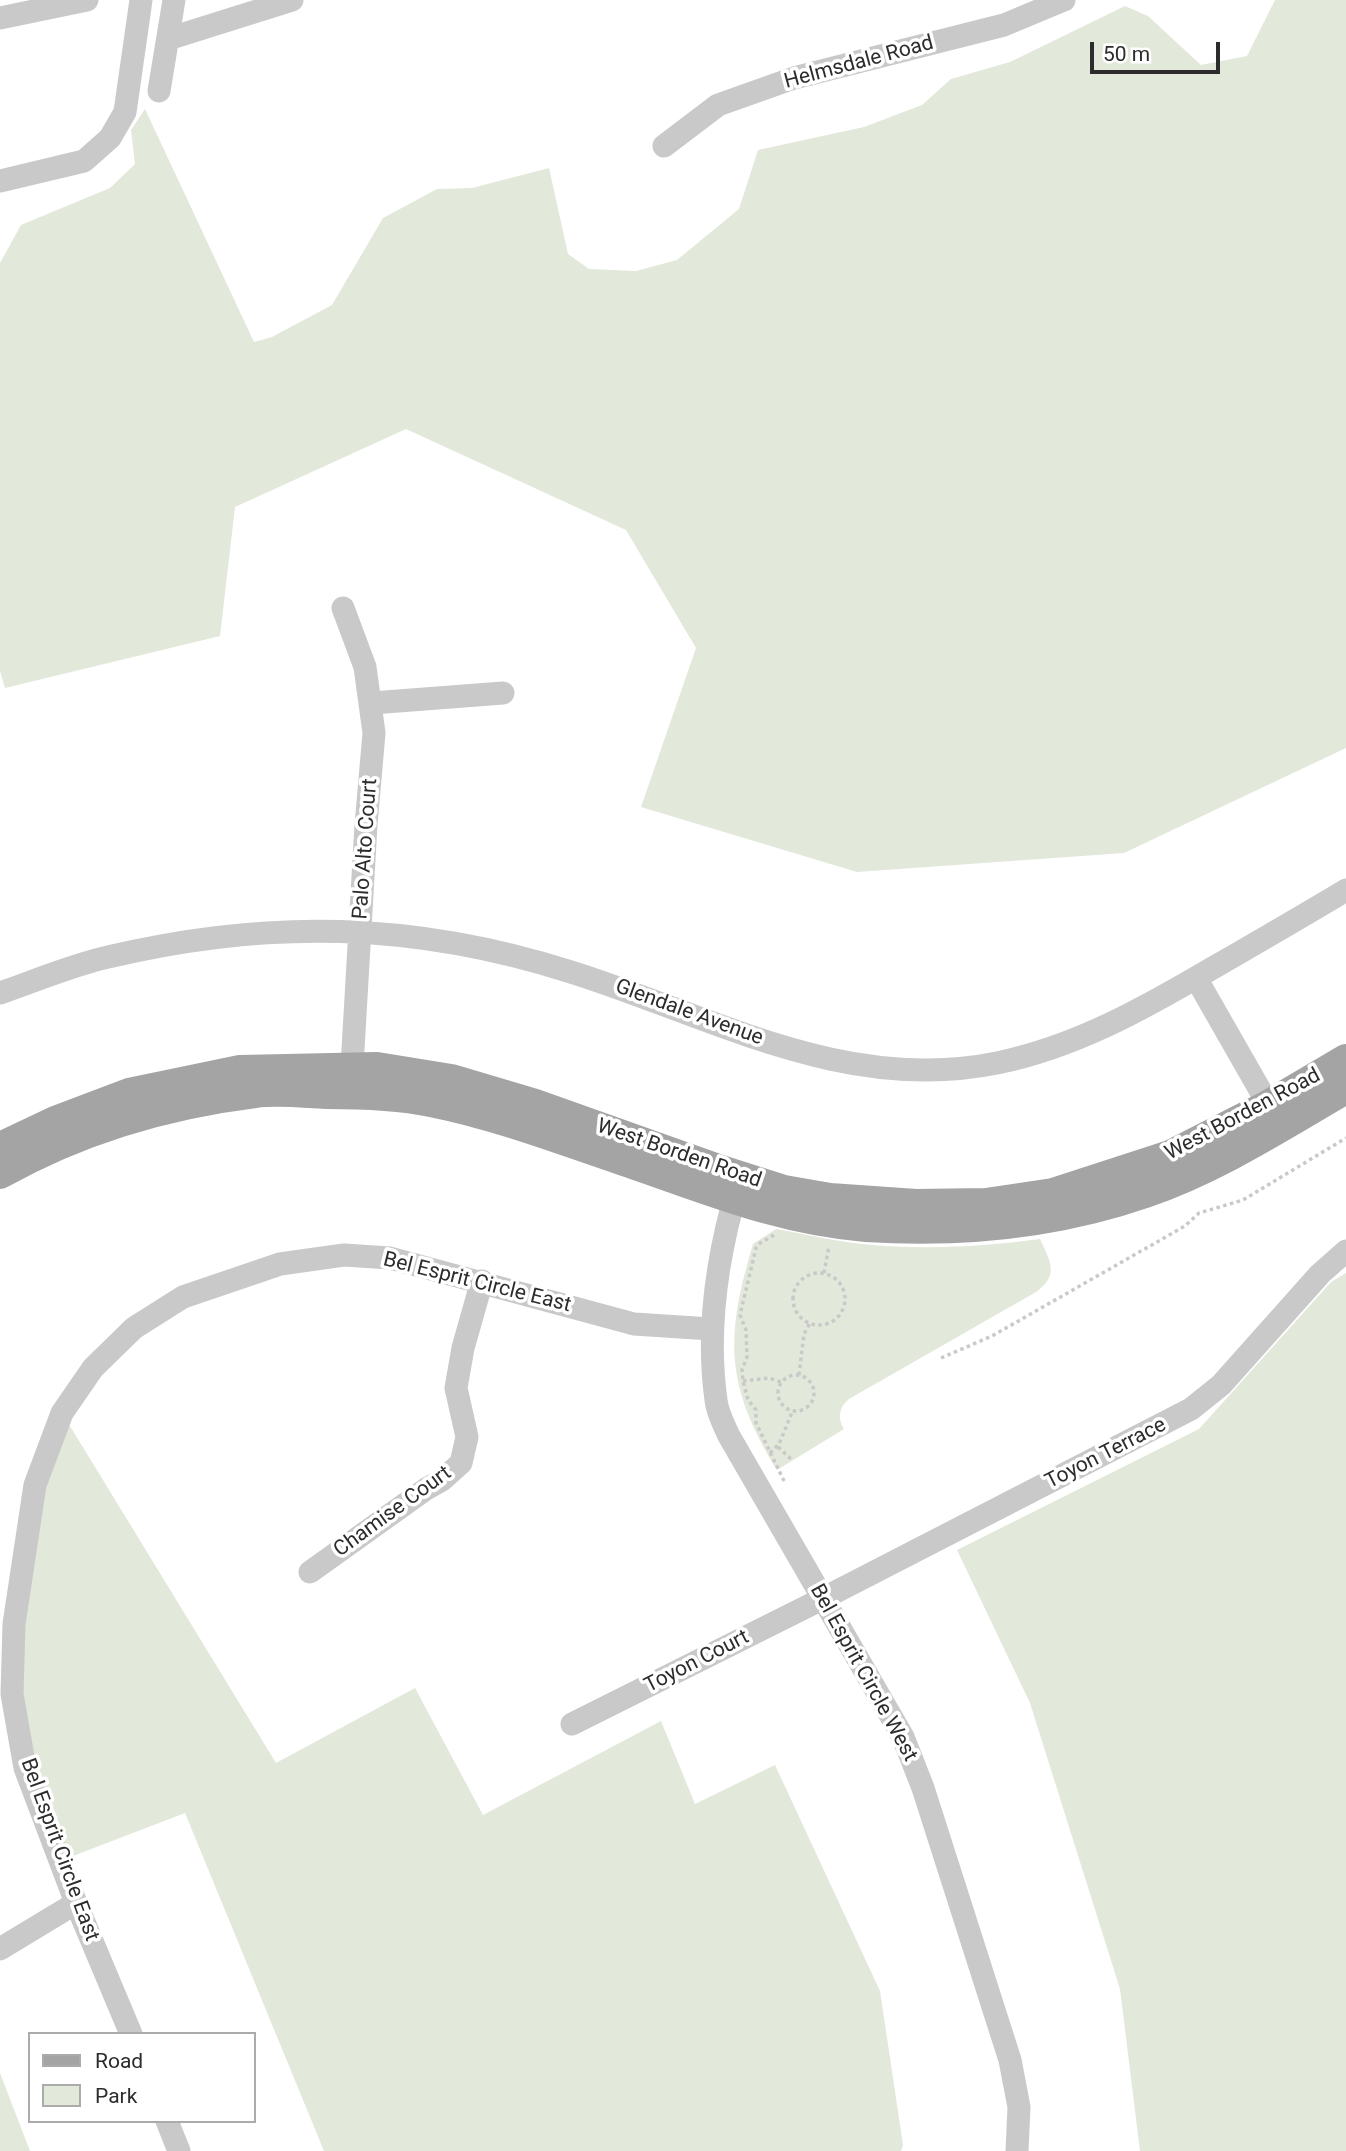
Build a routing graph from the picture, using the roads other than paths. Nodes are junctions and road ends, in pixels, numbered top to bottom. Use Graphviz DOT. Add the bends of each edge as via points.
graph roads {
  1 [pos="88,0"];
  2 [pos="141,0"];
  3 [pos="174,0"];
  4 [pos="292,0"];
  5 [pos="1064,0"];
  6 [pos="0,18"];
  7 [pos="168,39"];
  8 [pos="159,91"];
  9 [pos="664,146"];
  10 [pos="0,181"];
  11 [pos="343,608"];
  12 [pos="503,693"];
  13 [pos="372,703"];
  14 [pos="1346,890"];
  15 [pos="360,931"];
  16 [pos="1196,978"];
  17 [pos="0,993"];
  18 [pos="1346,1059"];
  19 [pos="351,1080"];
  20 [pos="1346,1089"];
  21 [pos="1275,1116"];
  22 [pos="0,1147"];
  23 [pos="0,1174"];
  24 [pos="737,1188"];
  25 [pos="1346,1251"];
  26 [pos="482,1281"];
  27 [pos="712,1329"];
  28 [pos="310,1572"];
  29 [pos="822,1599"];
  30 [pos="572,1724"];
  31 [pos="76,1903"];
  32 [pos="0,1949"];
  33 [pos="130,2032"];
  34 [pos="168,2123"];
  35 [pos="179,2151"];
  36 [pos="1017,2151"];
  1 -- 6 [label="street"];
  2 -- 10 [label="street" via="125,112 110,138 84,161"];
  3 -- 7 [label="street"];
  4 -- 7 [label="street"];
  5 -- 9 [label="street, Helmsdale Road" via="1004,25 794,78 718,105"];
  7 -- 8 [label="street"];
  11 -- 13 [label="street, Palo Alto Court" via="365,667"];
  12 -- 13 [label="street"];
  13 -- 15 [label="street, Palo Alto Court" via="374,733"];
  14 -- 16 [label="street, Glendale Avenue"];
  15 -- 16 [label="street, Glendale Avenue" via="506,953 573,972 789,1049 890,1069 995,1064 1037,1053 1104,1029"];
  15 -- 17 [label="street, Glendale Avenue" via="224,934 106,957"];
  15 -- 19 [label="street, Palo Alto Court"];
  16 -- 21 [label="street"];
  18 -- 21 [label="main road, West Borden Road"];
  19 -- 22 [label="main road, West Borden Road" via="240,1070 129,1093"];
  19 -- 23 [label="main road, West Borden Road" via="135,1117 72,1139"];
  19 -- 24 [label="main road, West Borden Road" via="377,1067 451,1079 535,1104"];
  20 -- 21 [label="main road, West Borden Road"];
  21 -- 24 [label="main road, West Borden Road" via="1216,1162 1146,1193 1035,1221 980,1228 864,1227 786,1215"];
  24 -- 27 [label="street, Bel Esprit Circle West"];
  25 -- 29 [label="street, Toyon Terrace" via="1221,1385 1192,1409"];
  26 -- 27 [label="street, Bel Esprit Circle East" via="634,1324"];
  26 -- 28 [label="street, Chamise Court" via="456,1388 467,1437 461,1463"];
  26 -- 31 [label="street, Bel Esprit Circle East" via="390,1258 344,1255 280,1264 183,1297 134,1328 93,1368 62,1413 36,1485 14,1624 12,1694 25,1768"];
  27 -- 29 [label="street, Bel Esprit Circle West" via="716,1403 729,1436"];
  29 -- 30 [label="street, Toyon Court"];
  29 -- 36 [label="street, Bel Esprit Circle West" via="903,1737 923,1788 1010,2060 1019,2108"];
  31 -- 32 [label="street"];
  31 -- 33 [label="street, Bel Esprit Circle East"];
  34 -- 35 [label="street"];
}
